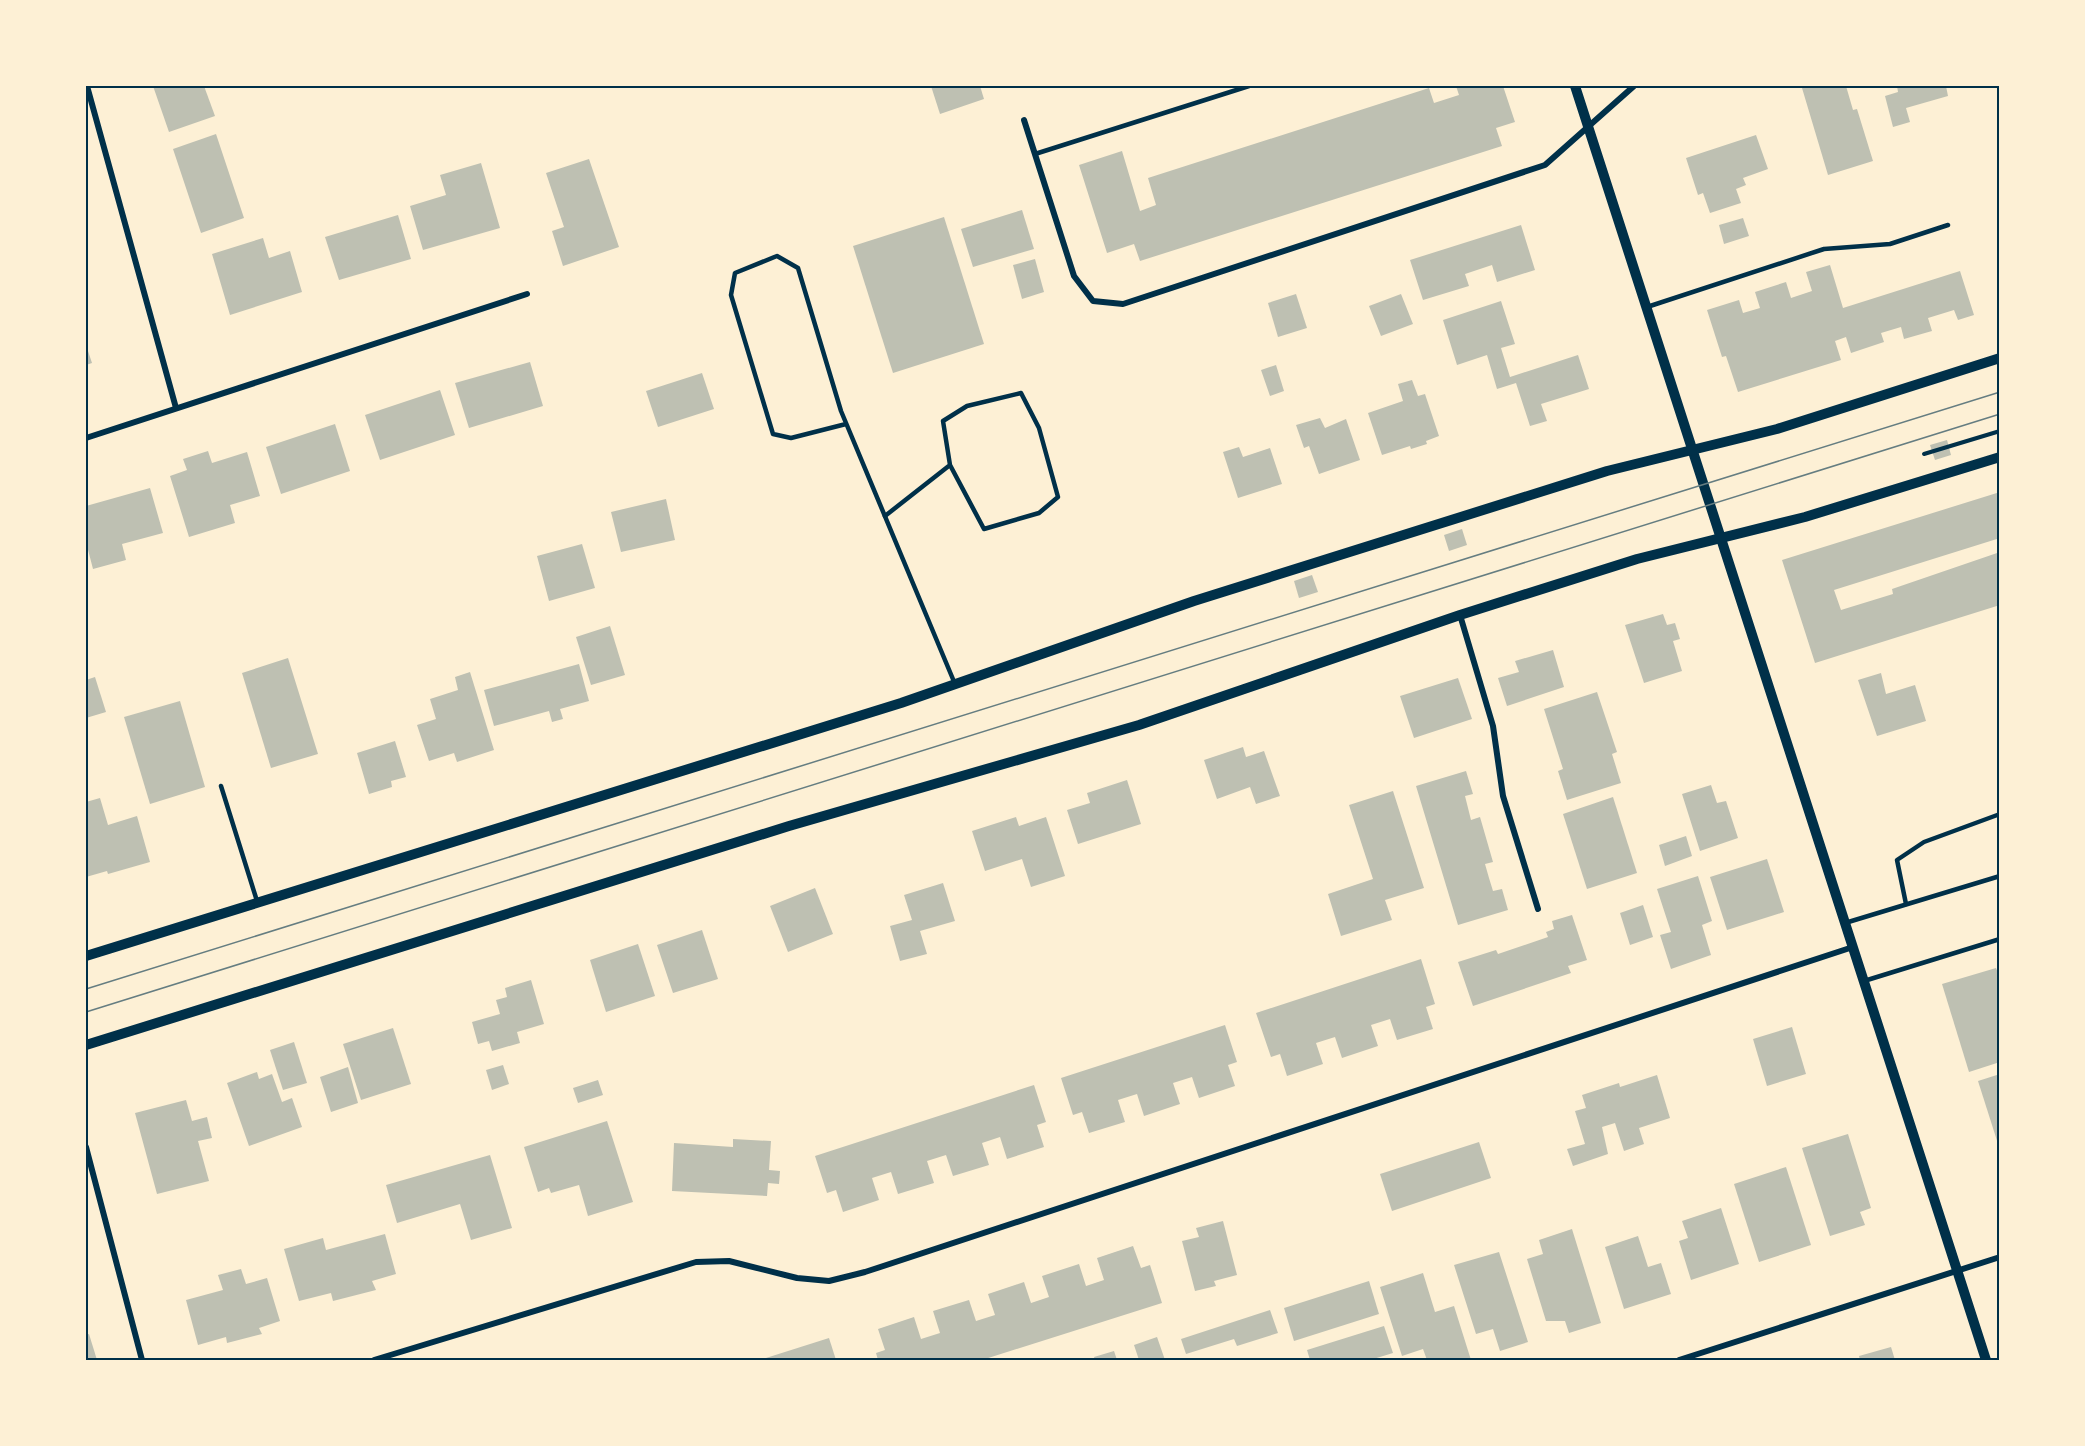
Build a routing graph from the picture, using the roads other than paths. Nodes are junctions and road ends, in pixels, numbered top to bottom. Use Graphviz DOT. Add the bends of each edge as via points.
graph roads {
  1 [pos="87,86"];
  2 [pos="1249,86"];
  3 [pos="1575,86"];
  4 [pos="1634,86"];
  5 [pos="1024,120"];
  6 [pos="1588,127"];
  7 [pos="1035,154"];
  8 [pos="1948,225"];
  9 [pos="527,294"];
  10 [pos="1647,307"];
  11 [pos="2000,358"];
  12 [pos="176,408"];
  13 [pos="846,424"];
  14 [pos="86,438"];
  15 [pos="1693,449"];
  16 [pos="2000,457"];
  17 [pos="950,465"];
  18 [pos="885,516"];
  19 [pos="1721,538"];
  20 [pos="1460,615"];
  21 [pos="955,684"];
  22 [pos="221,786"];
  23 [pos="2000,814"];
  24 [pos="2000,876"];
  25 [pos="257,904"];
  26 [pos="1906,904"];
  27 [pos="1538,909"];
  28 [pos="1845,923"];
  29 [pos="2000,939"];
  30 [pos="1853,946"];
  31 [pos="86,956"];
  32 [pos="1864,981"];
  33 [pos="86,1046"];
  34 [pos="86,1147"];
  35 [pos="2000,1257"];
  36 [pos="1957,1271"];
  37 [pos="142,1360"];
  38 [pos="374,1360"];
  39 [pos="1679,1360"];
  40 [pos="1986,1360"];
  1 -- 12 [label="street"];
  2 -- 7 [label="lane"];
  3 -- 6 [label="street"];
  4 -- 6 [label="street"];
  5 -- 7 [label="street"];
  6 -- 7 [label="street" via="1545,165 1123,304 1093,301 1074,276"];
  6 -- 10 [label="street"];
  8 -- 10 [label="lane" via="1890,244 1824,249"];
  9 -- 12 [label="street"];
  10 -- 15 [label="street"];
  11 -- 15 [label="street" via="1777,429"];
  12 -- 14 [label="street"];
  13 -- 13 [label="lane" via="798,268 777,256 735,273 731,295 773,434 791,438"];
  13 -- 18 [label="lane"];
  15 -- 19 [label="street"];
  15 -- 21 [label="street" via="1607,471 1283,573"];
  16 -- 19 [label="street" via="1805,517"];
  17 -- 17 [label="lane" via="943,421 967,406 1022,393 1039,428 1058,497 1039,513 984,529"];
  17 -- 18 [label="lane"];
  18 -- 21 [label="lane"];
  19 -- 20 [label="street" via="1637,559"];
  19 -- 28 [label="street"];
  20 -- 27 [label="street" via="1493,726 1503,795"];
  20 -- 33 [label="street" via="1139,725 778,829"];
  21 -- 25 [label="street"];
  22 -- 25 [label="lane"];
  23 -- 26 [label="lane" via="1924,842 1897,860"];
  24 -- 26 [label="lane"];
  25 -- 31 [label="street"];
  26 -- 28 [label="lane"];
  28 -- 30 [label="street"];
  29 -- 32 [label="lane"];
  30 -- 32 [label="street"];
  30 -- 38 [label="street" via="865,1272 830,1281 797,1278 729,1261 696,1262"];
  32 -- 36 [label="street"];
  34 -- 37 [label="street"];
  35 -- 36 [label="street"];
  36 -- 39 [label="street"];
  36 -- 40 [label="street"];
}
